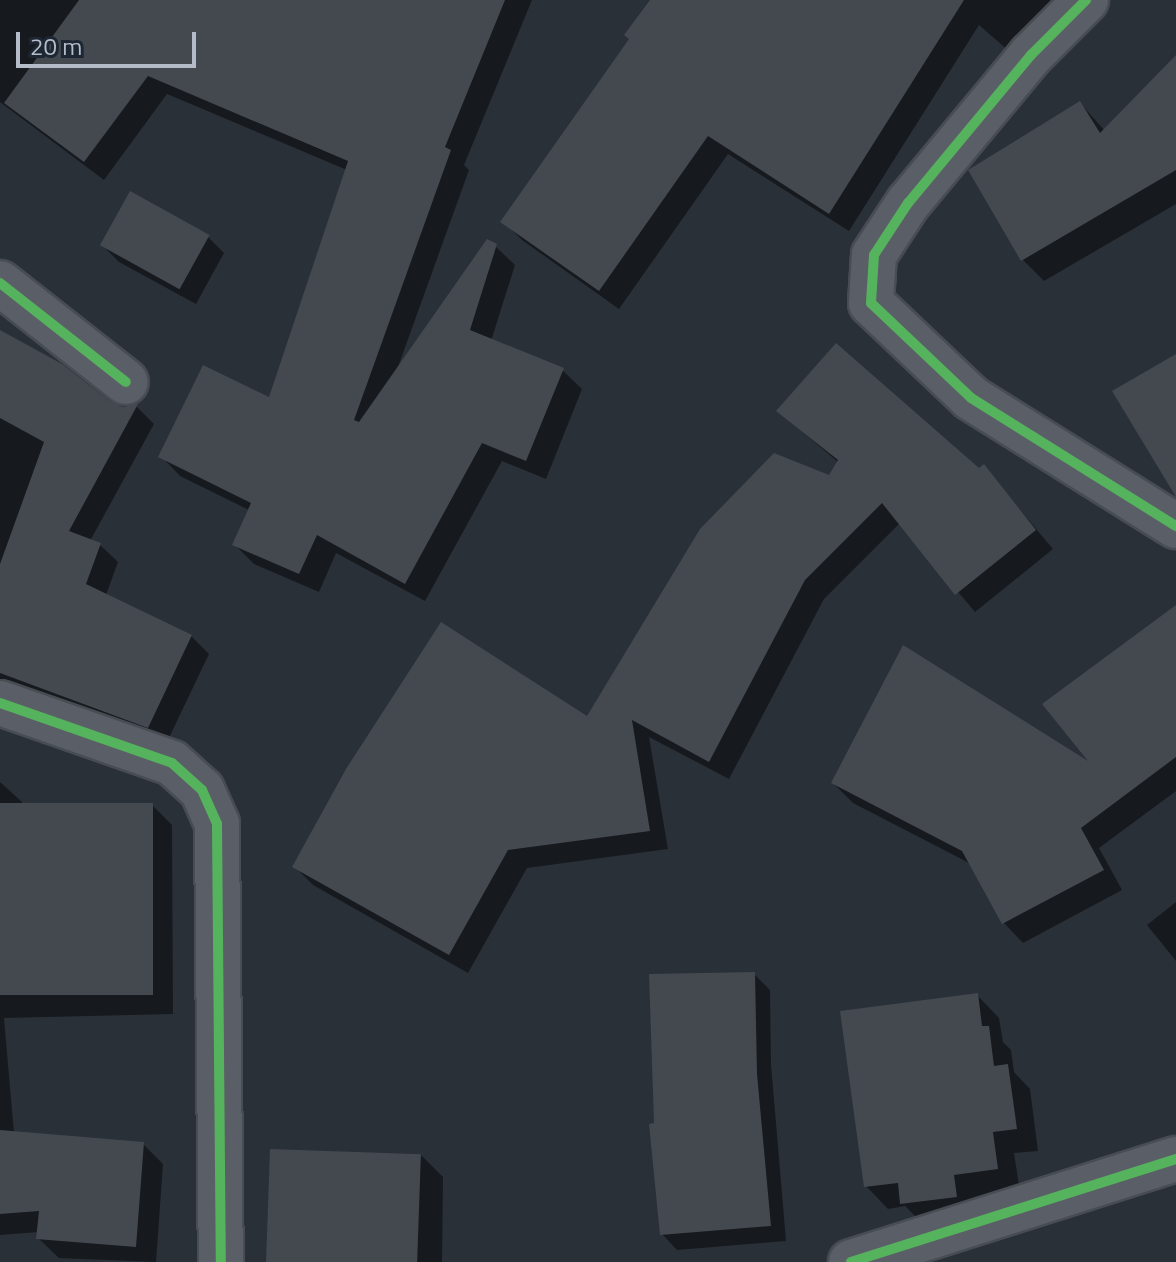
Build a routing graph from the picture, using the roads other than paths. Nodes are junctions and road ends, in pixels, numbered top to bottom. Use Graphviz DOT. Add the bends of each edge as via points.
graph roads {
  1 [pos="1086,0"];
  2 [pos="0,283"];
  3 [pos="126,382"];
  4 [pos="1176,526"];
  5 [pos="0,703"];
  6 [pos="1176,1159"];
  7 [pos="221,1262"];
  8 [pos="851,1262"];
  1 -- 4 [label="street" via="1031,55 908,203 874,255 871,303 971,398"];
  2 -- 3 [label="street"];
  5 -- 7 [label="street" via="172,763 202,790 217,824"];
  6 -- 8 [label="street"];
}
